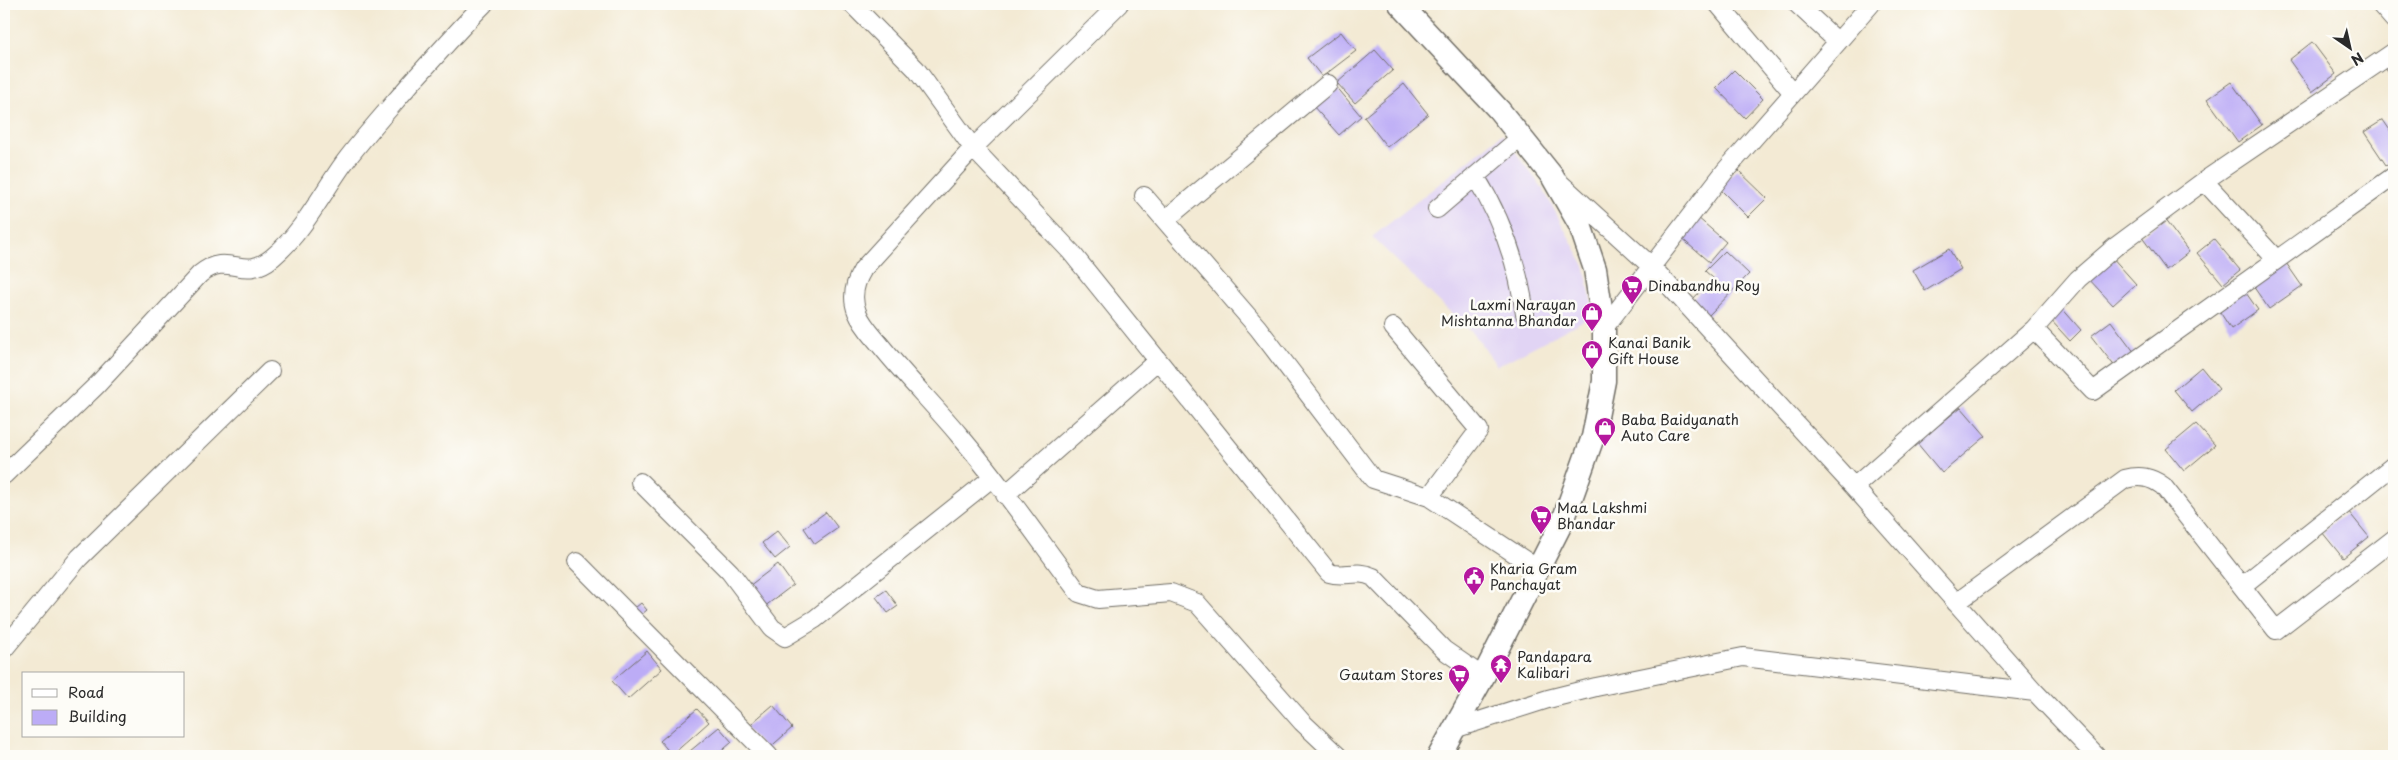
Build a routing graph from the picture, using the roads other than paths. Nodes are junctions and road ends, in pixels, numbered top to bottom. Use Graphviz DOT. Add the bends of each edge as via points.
graph roads {
  1 [pos="484,4"];
  2 [pos="852,4"];
  3 [pos="1119,4"];
  4 [pos="1402,4"];
  5 [pos="1718,4"];
  6 [pos="1798,4"];
  7 [pos="1871,4"];
  8 [pos="2380,4"];
  9 [pos="2394,20"];
  10 [pos="1838,42"];
  11 [pos="2394,52"];
  12 [pos="1328,84"];
  13 [pos="1793,93"];
  14 [pos="1521,137"];
  15 [pos="972,148"];
  16 [pos="1475,176"];
  17 [pos="1552,176"];
  18 [pos="2394,176"];
  19 [pos="2204,181"];
  20 [pos="1144,196"];
  21 [pos="1437,209"];
  22 [pos="1165,220"];
  23 [pos="2276,259"];
  24 [pos="1651,266"];
  25 [pos="1525,314"];
  26 [pos="1393,327"];
  27 [pos="1604,328"];
  28 [pos="2034,329"];
  29 [pos="1157,361"];
  30 [pos="270,371"];
  31 [pos="2394,465"];
  32 [pos="4,475"];
  33 [pos="993,477"];
  34 [pos="640,482"];
  35 [pos="1854,487"];
  36 [pos="1006,494"];
  37 [pos="1429,497"];
  38 [pos="2394,539"];
  39 [pos="577,562"];
  40 [pos="1538,569"];
  41 [pos="2242,586"];
  42 [pos="1956,603"];
  43 [pos="4,649"];
  44 [pos="1483,677"];
  45 [pos="2035,692"];
  46 [pos="1454,729"];
  47 [pos="769,756"];
  48 [pos="1338,756"];
  49 [pos="1439,756"];
  50 [pos="2096,756"];
  1 -- 32 [label="street" via="369,131 319,202 279,251 259,266 244,269 222,263 210,266 200,274 97,385"];
  2 -- 15 [label="street" via="916,69"];
  3 -- 15 [label="street"];
  4 -- 14 [label="main road"];
  5 -- 13 [label="street"];
  6 -- 10 [label="street"];
  7 -- 10 [label="street"];
  8 -- 9 [label="street"];
  10 -- 13 [label="street"];
  11 -- 19 [label="street"];
  12 -- 22 [label="street"];
  13 -- 24 [label="street" via="1725,171"];
  14 -- 16 [label="street"];
  14 -- 17 [label="main road"];
  15 -- 29 [label="street" via="1071,252"];
  15 -- 33 [label="street" via="863,269 855,285 854,303 866,327"];
  16 -- 21 [label="street"];
  16 -- 25 [label="street" via="1490,200 1512,251"];
  17 -- 24 [label="street"];
  17 -- 27 [label="main road" via="1580,225 1595,269"];
  18 -- 23 [label="street"];
  19 -- 23 [label="street"];
  19 -- 28 [label="street" via="2096,263 2066,291"];
  20 -- 22 [label="street"];
  22 -- 37 [label="street" via="1258,328 1374,479"];
  23 -- 28 [label="street" via="2093,391"];
  24 -- 27 [label="street"];
  24 -- 35 [label="street"];
  26 -- 37 [label="street" via="1479,430"];
  27 -- 40 [label="main road" via="1604,381 1593,437 1564,518"];
  28 -- 35 [label="street"];
  29 -- 36 [label="street"];
  29 -- 44 [label="street" via="1329,573 1338,576 1365,572 1373,577 1444,650"];
  30 -- 43 [label="street" via="79,558"];
  31 -- 41 [label="street"];
  33 -- 34 [label="street" via="815,619 786,637 772,628 730,572"];
  33 -- 36 [label="street"];
  35 -- 42 [label="street"];
  36 -- 48 [label="street" via="1079,593 1098,599 1171,593 1197,603 1302,722"];
  37 -- 40 [label="street"];
  38 -- 41 [label="street" via="2276,630"];
  39 -- 47 [label="street"];
  40 -- 44 [label="main road"];
  41 -- 42 [label="street" via="2163,486 2150,478 2133,476"];
  42 -- 45 [label="street"];
  44 -- 46 [label="main road"];
  45 -- 46 [label="street" via="1742,657 1596,687"];
  45 -- 50 [label="street"];
  46 -- 49 [label="main road"];
}
